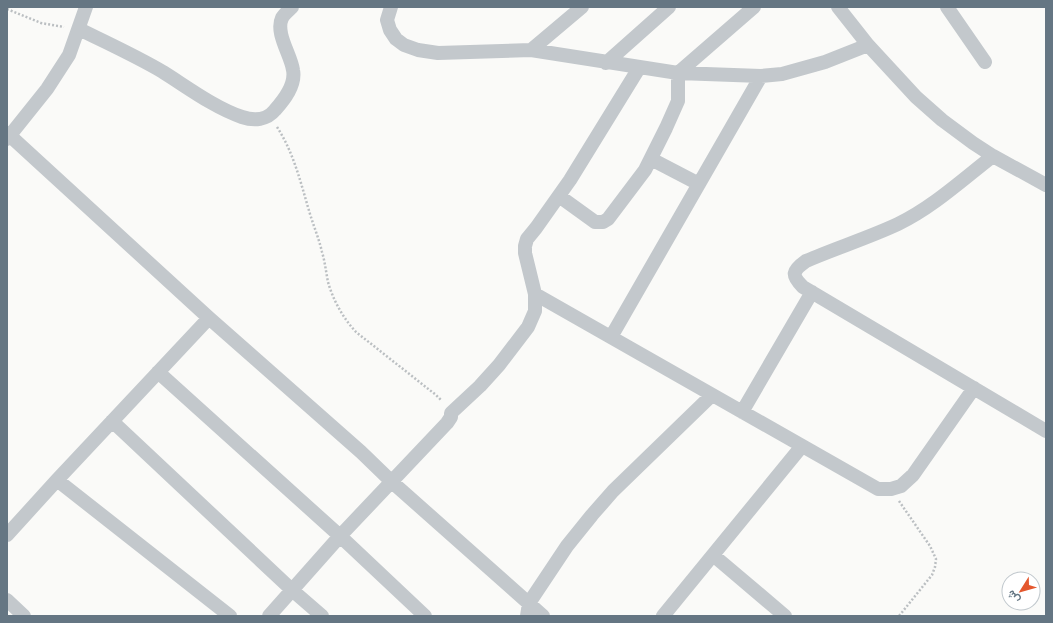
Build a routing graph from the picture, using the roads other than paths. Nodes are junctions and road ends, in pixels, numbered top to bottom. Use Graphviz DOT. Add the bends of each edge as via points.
graph roads {
  1 [pos="86,7"];
  2 [pos="292,7"];
  3 [pos="390,7"];
  4 [pos="582,7"];
  5 [pos="754,7"];
  6 [pos="838,7"];
  7 [pos="947,7"];
  8 [pos="666,8"];
  9 [pos="79,30"];
  10 [pos="868,45"];
  11 [pos="532,50"];
  12 [pos="985,62"];
  13 [pos="606,63"];
  14 [pos="640,68"];
  15 [pos="678,73"];
  16 [pos="762,76"];
  17 [pos="8,136"];
  18 [pos="993,156"];
  19 [pos="651,159"];
  20 [pos="699,184"];
  21 [pos="1046,185"];
  22 [pos="559,196"];
  23 [pos="812,292"];
  24 [pos="535,294"];
  25 [pos="209,318"];
  26 [pos="611,337"];
  27 [pos="158,372"];
  28 [pos="974,388"];
  29 [pos="712,395"];
  30 [pos="742,412"];
  31 [pos="112,421"];
  32 [pos="1046,430"];
  33 [pos="802,446"];
  34 [pos="57,480"];
  35 [pos="392,482"];
  36 [pos="7,535"];
  37 [pos="340,536"];
  38 [pos="714,555"];
  39 [pos="292,590"];
  40 [pos="7,600"];
  41 [pos="528,610"];
  42 [pos="24,616"];
  43 [pos="230,616"];
  44 [pos="269,616"];
  45 [pos="322,616"];
  46 [pos="425,616"];
  47 [pos="543,616"];
  48 [pos="663,616"];
  49 [pos="785,616"];
  1 -- 9 [label="street"];
  2 -- 9 [label="street" via="282,16 280,23 281,34 294,71 292,87 270,116 258,119 228,111 131,55"];
  3 -- 11 [label="street" via="387,20 390,30 404,45 418,50 438,53"];
  4 -- 11 [label="street"];
  5 -- 15 [label="street"];
  6 -- 10 [label="street"];
  7 -- 12 [label="street"];
  8 -- 13 [label="street"];
  9 -- 17 [label="street" via="69,55 48,89"];
  10 -- 16 [label="street" via="825,62 782,74"];
  10 -- 18 [label="street" via="916,97 972,143"];
  11 -- 13 [label="street"];
  13 -- 14 [label="street"];
  14 -- 15 [label="street"];
  14 -- 22 [label="street"];
  15 -- 16 [label="street"];
  15 -- 19 [label="street" via="678,101"];
  16 -- 20 [label="street"];
  17 -- 25 [label="street"];
  18 -- 21 [label="street"];
  18 -- 23 [label="street" via="942,196 898,224 806,261 794,274 803,287"];
  19 -- 20 [label="street"];
  19 -- 22 [label="street" via="608,219 603,222 595,222"];
  20 -- 26 [label="street"];
  22 -- 24 [label="street" via="527,239 525,246"];
  23 -- 28 [label="street"];
  23 -- 30 [label="street"];
  24 -- 26 [label="street"];
  24 -- 35 [label="street" via="534,311 528,327 499,365 451,412 447,423"];
  25 -- 27 [label="street"];
  25 -- 35 [label="street"];
  26 -- 29 [label="street"];
  27 -- 31 [label="street"];
  27 -- 37 [label="street"];
  28 -- 32 [label="street"];
  28 -- 33 [label="street" via="913,475 892,490 878,489"];
  29 -- 30 [label="street"];
  29 -- 41 [label="street" via="613,491 592,515 567,546"];
  30 -- 33 [label="street"];
  31 -- 34 [label="street"];
  31 -- 39 [label="street"];
  33 -- 38 [label="street"];
  34 -- 36 [label="street"];
  34 -- 43 [label="street"];
  35 -- 37 [label="street"];
  35 -- 41 [label="street"];
  37 -- 39 [label="street"];
  37 -- 46 [label="street"];
  38 -- 48 [label="street"];
  38 -- 49 [label="street"];
  39 -- 44 [label="street"];
  39 -- 45 [label="street"];
  40 -- 42 [label="street"];
  41 -- 47 [label="street"];
}
